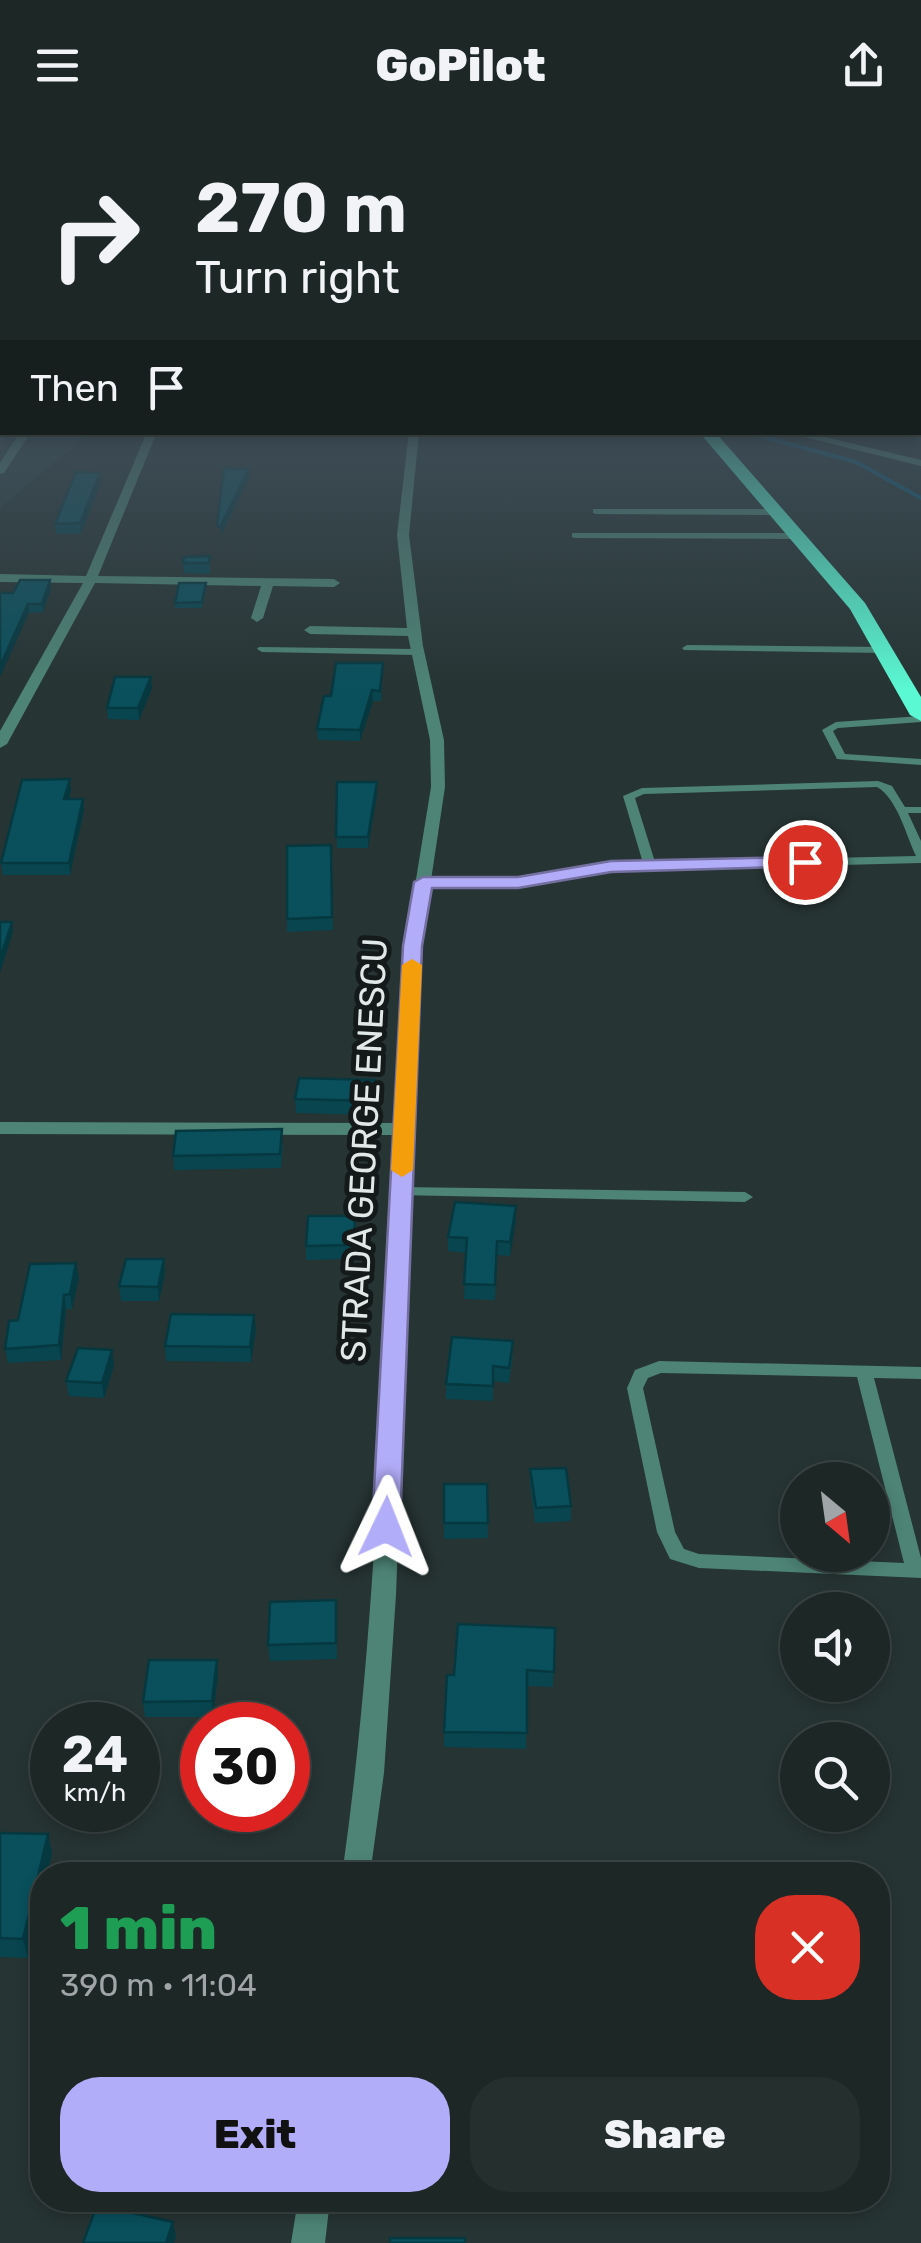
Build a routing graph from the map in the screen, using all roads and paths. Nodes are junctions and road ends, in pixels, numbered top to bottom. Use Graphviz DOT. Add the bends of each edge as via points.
graph roads {
  1 [pos="127,493"];
  2 [pos="408,493"];
  3 [pos="760,493"];
  4 [pos="596,512"];
  5 [pos="777,512"];
  6 [pos="576,535"];
  7 [pos="798,536"];
  8 [pos="0,578"];
  9 [pos="90,581"];
  10 [pos="268,583"];
  11 [pos="334,584"];
  12 [pos="257,618"];
  13 [pos="310,630"];
  14 [pos="415,642"];
  15 [pos="687,648"];
  16 [pos="262,649"];
  17 [pos="885,650"];
  18 [pos="921,717"];
  19 [pos="0,744"];
  20 [pos="921,762"];
  21 [pos="902,810"];
  22 [pos="921,810"];
  23 [pos="921,856"];
  24 [pos="650,866"];
  25 [pos="423,882"];
  26 [pos="0,1128"];
  27 [pos="404,1129"];
  28 [pos="401,1192"];
  29 [pos="744,1196"];
  30 [pos="864,1372"];
  31 [pos="921,1373"];
  32 [pos="918,1571"];
  33 [pos="358,1862"];
  34 [pos="312,2212"];
  35 [pos="308,2243"];
  1 -- 9 [label="street"];
  2 -- 14 [label="street, STRADA GEORGE ENESCU" via="403,536"];
  3 -- 5 [label="highway"];
  4 -- 5 [label="lane"];
  5 -- 7 [label="highway"];
  6 -- 7 [label="lane"];
  7 -- 17 [label="highway"];
  8 -- 9 [label="street"];
  9 -- 10 [label="street"];
  9 -- 19 [label="street"];
  10 -- 11 [label="street"];
  10 -- 12 [label="street"];
  13 -- 14 [label="street"];
  14 -- 16 [label="lane"];
  14 -- 25 [label="street, STRADA GEORGE ENESCU" via="437,740 438,787"];
  15 -- 17 [label="lane"];
  17 -- 18 [label="highway"];
  18 -- 20 [label="lane" via="827,730 841,756"];
  21 -- 22 [label="lane"];
  21 -- 23 [label="lane"];
  21 -- 24 [label="lane" via="878,784 633,792"];
  23 -- 24 [label="lane"];
  24 -- 25 [label="lane" via="518,882"];
  25 -- 27 [label="street, STRADA GEORGE ENESCU" via="413,946"];
  26 -- 27 [label="street"];
  27 -- 28 [label="street, STRADA GEORGE ENESCU"];
  28 -- 29 [label="lane"];
  28 -- 33 [label="street, STRADA GEORGE ENESCU" via="382,1615"];
  30 -- 31 [label="lane"];
  30 -- 32 [label="lane"];
  30 -- 32 [label="lane" via="659,1367 642,1374 634,1388 666,1532 677,1554 700,1562"];
  34 -- 35 [label="street"];
}
